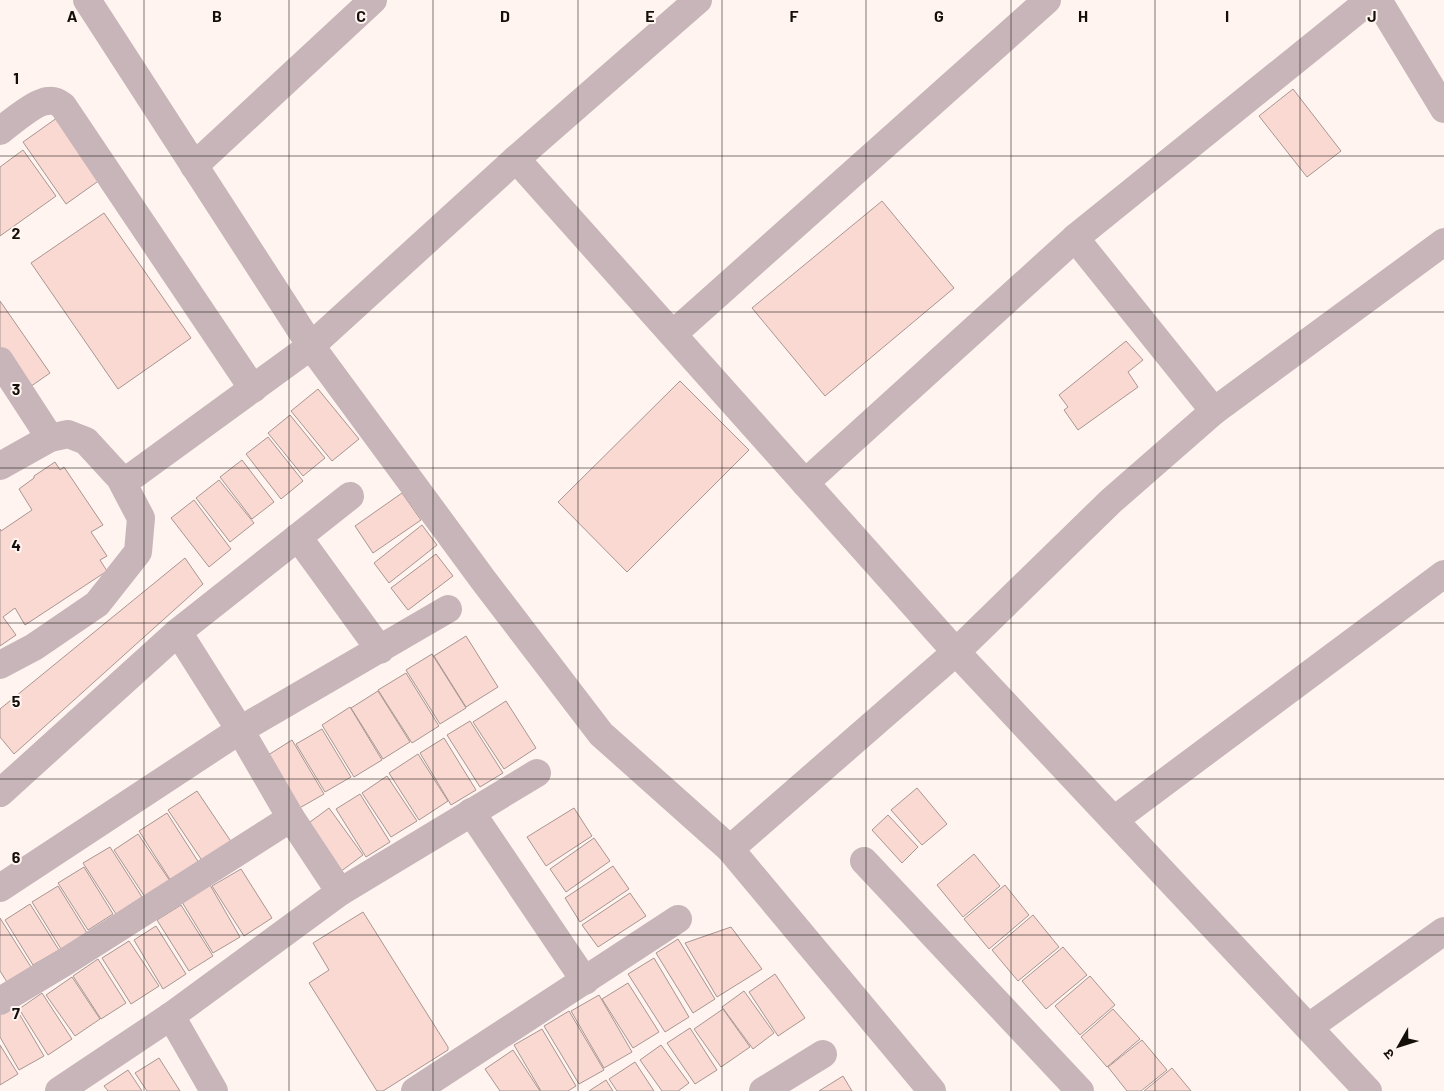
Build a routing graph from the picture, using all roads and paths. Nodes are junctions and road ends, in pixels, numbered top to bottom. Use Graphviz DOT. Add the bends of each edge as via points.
graph roads {
  1 [pos="87,0"];
  2 [pos="373,0"];
  3 [pos="698,0"];
  4 [pos="1047,0"];
  5 [pos="1370,0"];
  6 [pos="1378,0"];
  7 [pos="1444,109"];
  8 [pos="0,131"];
  9 [pos="516,159"];
  10 [pos="194,166"];
  11 [pos="1075,238"];
  12 [pos="1444,242"];
  13 [pos="673,334"];
  14 [pos="311,346"];
  15 [pos="0,361"];
  16 [pos="253,389"];
  17 [pos="1214,411"];
  18 [pos="50,438"];
  19 [pos="0,466"];
  20 [pos="123,483"];
  21 [pos="805,483"];
  22 [pos="350,496"];
  23 [pos="298,537"];
  24 [pos="1444,574"];
  25 [pos="448,609"];
  26 [pos="178,632"];
  27 [pos="380,650"];
  28 [pos="956,652"];
  29 [pos="0,665"];
  30 [pos="240,730"];
  31 [pos="537,773"];
  32 [pos="0,794"];
  33 [pos="472,812"];
  34 [pos="291,818"];
  35 [pos="1114,820"];
  36 [pos="730,849"];
  37 [pos="864,860"];
  38 [pos="0,888"];
  39 [pos="340,892"];
  40 [pos="678,919"];
  41 [pos="1444,931"];
  42 [pos="585,981"];
  43 [pos="0,1001"];
  44 [pos="171,1016"];
  45 [pos="1309,1027"];
  46 [pos="824,1054"];
  47 [pos="432,1086"];
  48 [pos="59,1091"];
  49 [pos="214,1091"];
  50 [pos="763,1091"];
  51 [pos="932,1091"];
  52 [pos="1080,1091"];
  53 [pos="1368,1091"];
  1 -- 10 [label="street"];
  2 -- 10 [label="street"];
  3 -- 9 [label="street"];
  4 -- 13 [label="street"];
  5 -- 11 [label="street"];
  6 -- 7 [label="street"];
  8 -- 16 [label="street" via="47,101 63,106"];
  9 -- 13 [label="street"];
  9 -- 14 [label="street"];
  10 -- 14 [label="street"];
  11 -- 17 [label="street"];
  11 -- 21 [label="street"];
  12 -- 17 [label="street"];
  13 -- 21 [label="street"];
  14 -- 16 [label="street"];
  14 -- 36 [label="street" via="484,581 602,734"];
  15 -- 18 [label="street"];
  16 -- 20 [label="street"];
  17 -- 28 [label="street" via="1111,501"];
  18 -- 19 [label="street"];
  18 -- 20 [label="street" via="68,434 86,441"];
  20 -- 29 [label="street" via="140,518 138,552 96,604 34,647"];
  21 -- 28 [label="street"];
  22 -- 23 [label="street"];
  23 -- 26 [label="street"];
  23 -- 27 [label="street"];
  24 -- 35 [label="street"];
  25 -- 27 [label="street"];
  26 -- 30 [label="street"];
  26 -- 32 [label="street"];
  27 -- 30 [label="street"];
  28 -- 35 [label="street"];
  28 -- 36 [label="street"];
  30 -- 34 [label="street"];
  30 -- 38 [label="street"];
  31 -- 33 [label="street"];
  33 -- 39 [label="street"];
  33 -- 42 [label="street"];
  34 -- 39 [label="street"];
  34 -- 43 [label="street"];
  35 -- 45 [label="street"];
  36 -- 51 [label="street"];
  37 -- 52 [label="street"];
  39 -- 44 [label="street"];
  40 -- 42 [label="street"];
  41 -- 45 [label="street"];
  42 -- 47 [label="street"];
  44 -- 48 [label="street"];
  44 -- 49 [label="street"];
  45 -- 53 [label="street"];
  46 -- 50 [label="street"];
}
